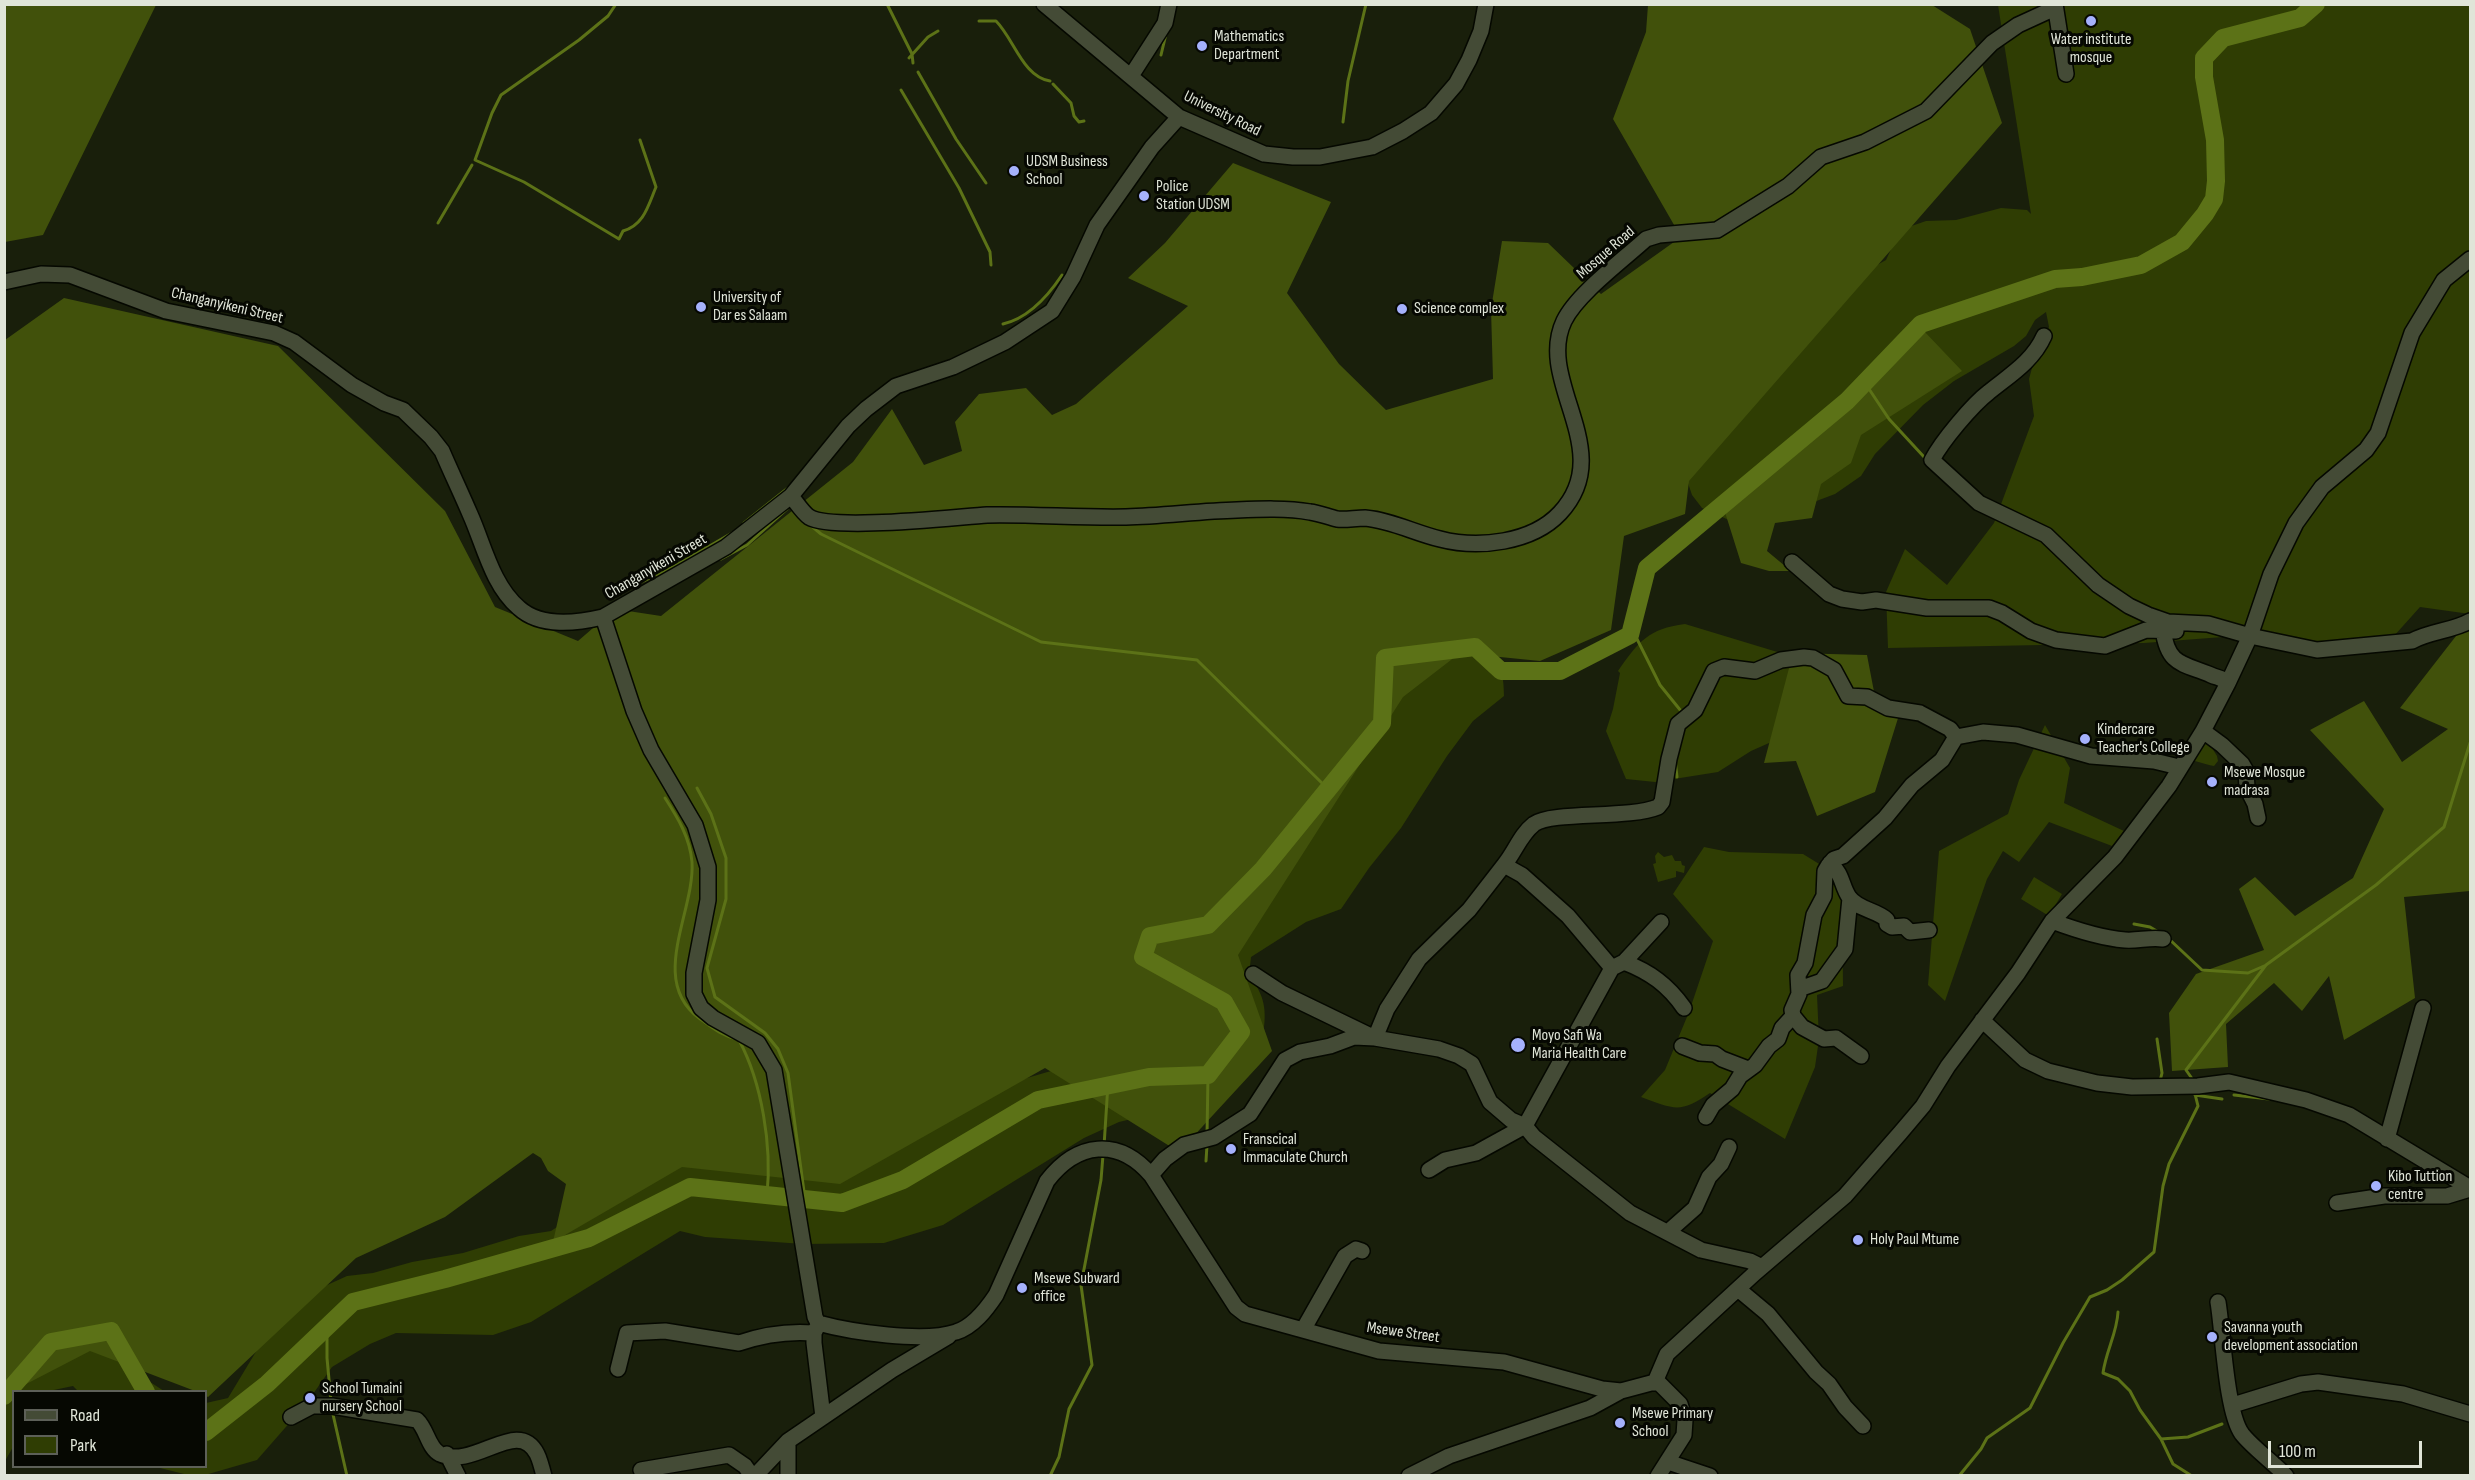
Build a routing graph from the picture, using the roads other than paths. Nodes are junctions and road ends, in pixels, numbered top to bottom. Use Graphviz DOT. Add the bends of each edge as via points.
graph roads {
  1 [pos="1044,4"];
  2 [pos="1169,4"];
  3 [pos="1486,4"];
  4 [pos="2055,6"];
  5 [pos="2066,74"];
  6 [pos="1131,76"];
  7 [pos="1179,117"];
  8 [pos="2470,259"];
  9 [pos="4,282"];
  10 [pos="2044,336"];
  11 [pos="791,496"];
  12 [pos="1792,562"];
  13 [pos="603,617"];
  14 [pos="2470,621"];
  15 [pos="2208,624"];
  16 [pos="2163,630"];
  17 [pos="2250,636"];
  18 [pos="2228,683"];
  19 [pos="2203,731"];
  20 [pos="1956,737"];
  21 [pos="2179,767"];
  22 [pos="2258,818"];
  23 [pos="1830,863"];
  24 [pos="1504,865"];
  25 [pos="1850,898"];
  26 [pos="2052,921"];
  27 [pos="1661,922"];
  28 [pos="1929,930"];
  29 [pos="2163,939"];
  30 [pos="1618,965"];
  31 [pos="1253,974"];
  32 [pos="1799,989"];
  33 [pos="1684,1008"];
  34 [pos="2423,1008"];
  35 [pos="1793,1016"];
  36 [pos="1982,1020"];
  37 [pos="1375,1038"];
  38 [pos="1682,1046"];
  39 [pos="1861,1056"];
  40 [pos="1748,1069"];
  41 [pos="1706,1117"];
  42 [pos="1525,1126"];
  43 [pos="2387,1139"];
  44 [pos="1729,1147"];
  45 [pos="1429,1170"];
  46 [pos="1151,1175"];
  47 [pos="2470,1189"];
  48 [pos="2337,1203"];
  49 [pos="1669,1231"];
  50 [pos="1362,1251"];
  51 [pos="1762,1267"];
  52 [pos="1738,1289"];
  53 [pos="2218,1302"];
  54 [pos="816,1328"];
  55 [pos="1303,1330"];
  56 [pos="955,1333"];
  57 [pos="618,1369"];
  58 [pos="1655,1382"];
  59 [pos="1621,1391"];
  60 [pos="2233,1405"];
  61 [pos="2470,1414"];
  62 [pos="823,1416"];
  63 [pos="291,1417"];
  64 [pos="1863,1426"];
  65 [pos="788,1441"];
  66 [pos="447,1454"];
  67 [pos="1668,1461"];
  68 [pos="641,1470"];
  69 [pos="458,1476"];
  70 [pos="544,1476"];
  71 [pos="753,1476"];
  72 [pos="788,1476"];
  73 [pos="1409,1476"];
  74 [pos="1658,1476"];
  75 [pos="1710,1476"];
  76 [pos="2286,1476"];
  1 -- 6 [label="street, University Road"];
  2 -- 6 [label="street" via="1165,23"];
  3 -- 7 [label="street, University Road" via="1481,31 1456,84 1431,113 1372,147 1320,157 1264,154"];
  4 -- 5 [label="street"];
  4 -- 11 [label="street, Mosque Road" via="1992,43 1926,111 1865,142 1821,157 1788,186 1717,230 1659,234 1646,239 1572,308 1560,333 1558,349 1583,454 1577,479 1560,513 1515,538 1470,544 1365,518 1250,510 1127,517 998,515 861,523 825,521 809,517"];
  6 -- 7 [label="street, University Road"];
  7 -- 11 [label="street, Changanyikeni Street" via="1152,147 1097,225 1052,311 1005,342 953,367 896,386 849,426"];
  8 -- 17 [label="street" via="2444,280 2412,333 2378,433 2366,450 2322,487 2296,524 2271,574"];
  9 -- 13 [label="street, Changanyikeni Street" via="41,274 70,275 166,311 266,331 294,342 352,385 403,410 431,437 441,450 495,575 520,609 540,619 561,623"];
  10 -- 15 [label="street" via="2033,355 1959,423 1932,460 1979,503 2046,535 2088,576 2129,606 2168,622"];
  11 -- 13 [label="street, Changanyikeni Street" via="726,547"];
  12 -- 16 [label="street" via="1829,594 1842,599 1926,608 1989,608 2056,640 2105,646 2146,630"];
  13 -- 54 [label="street" via="634,711 651,750 695,825 708,867 708,900 693,994 713,1018 758,1043 774,1070"];
  14 -- 17 [label="street" via="2412,641 2317,650"];
  15 -- 16 [label="street" via="2181,632"];
  15 -- 17 [label="street"];
  16 -- 18 [label="street" via="2168,650 2185,667"];
  17 -- 18 [label="street"];
  18 -- 19 [label="street"];
  19 -- 21 [label="street"];
  19 -- 22 [label="street" via="2242,764"];
  20 -- 21 [label="street" via="1983,732 2017,735 2091,756"];
  20 -- 23 [label="street" via="1942,760 1912,785 1885,818"];
  20 -- 24 [label="street" via="1950,729 1920,713 1848,696 1834,670 1813,658 1780,660 1755,671 1724,668 1714,671 1695,710 1678,724 1658,807 1543,820 1525,832"];
  21 -- 26 [label="street" via="2115,857"];
  23 -- 25 [label="street" via="1841,876"];
  23 -- 32 [label="street" via="1805,963 1798,975"];
  24 -- 30 [label="street" via="1522,875"];
  24 -- 37 [label="street" via="1469,910 1419,959 1387,1009"];
  25 -- 28 [label="street" via="1868,911 1881,914 1889,926 1905,927 1910,932"];
  25 -- 32 [label="street" via="1845,949 1822,981"];
  26 -- 29 [label="street" via="2076,931 2116,939"];
  26 -- 36 [label="street"];
  27 -- 30 [label="street"];
  30 -- 33 [label="street" via="1652,974"];
  30 -- 42 [label="street"];
  31 -- 37 [label="street" via="1282,993"];
  32 -- 35 [label="street"];
  34 -- 43 [label="street"];
  35 -- 39 [label="street" via="1802,1027 1824,1039 1836,1038"];
  35 -- 40 [label="street" via="1778,1039"];
  36 -- 43 [label="street" via="2025,1059 2048,1071 2097,1083 2132,1086 2229,1082 2306,1100 2349,1115"];
  36 -- 51 [label="street" via="1923,1106 1845,1196"];
  37 -- 42 [label="street" via="1459,1056 1472,1064 1490,1102"];
  37 -- 46 [label="street" via="1354,1036 1286,1060 1250,1114 1214,1137 1184,1145"];
  38 -- 40 [label="street" via="1714,1053"];
  40 -- 41 [label="street"];
  42 -- 45 [label="street" via="1476,1153 1445,1160"];
  42 -- 49 [label="street" via="1612,1200"];
  43 -- 47 [label="street"];
  44 -- 49 [label="street" via="1695,1208"];
  46 -- 55 [label="street, Msewe Street" via="1236,1307 1255,1317"];
  46 -- 56 [label="street, Msewe Street" via="1142,1165 1113,1150 1097,1148 1067,1160 1047,1181 996,1295 985,1311"];
  47 -- 48 [label="street" via="2447,1196 2384,1196"];
  49 -- 51 [label="street" via="1701,1250"];
  50 -- 55 [label="street" via="1356,1249 1345,1256"];
  51 -- 52 [label="street"];
  52 -- 58 [label="street" via="1667,1354"];
  52 -- 64 [label="street" via="1785,1333"];
  53 -- 60 [label="street"];
  54 -- 56 [label="street" via="912,1336"];
  54 -- 57 [label="street" via="739,1344 665,1331 627,1333"];
  54 -- 62 [label="street"];
  55 -- 59 [label="street, Msewe Street" via="1379,1351 1504,1362"];
  56 -- 62 [label="street"];
  58 -- 59 [label="street, Msewe Street"];
  58 -- 67 [label="street" via="1680,1404 1685,1420 1684,1435"];
  59 -- 73 [label="street" via="1590,1408 1477,1446"];
  60 -- 61 [label="street" via="2318,1382 2403,1394"];
  60 -- 76 [label="street" via="2242,1434"];
  62 -- 65 [label="street"];
  63 -- 66 [label="street" via="312,1406 332,1406 417,1420 434,1448"];
  65 -- 71 [label="street"];
  65 -- 72 [label="street"];
  66 -- 69 [label="street"];
  66 -- 70 [label="street" via="469,1457 520,1439 537,1453"];
  67 -- 74 [label="street"];
  67 -- 75 [label="street"];
  68 -- 71 [label="street" via="729,1455"];
}
